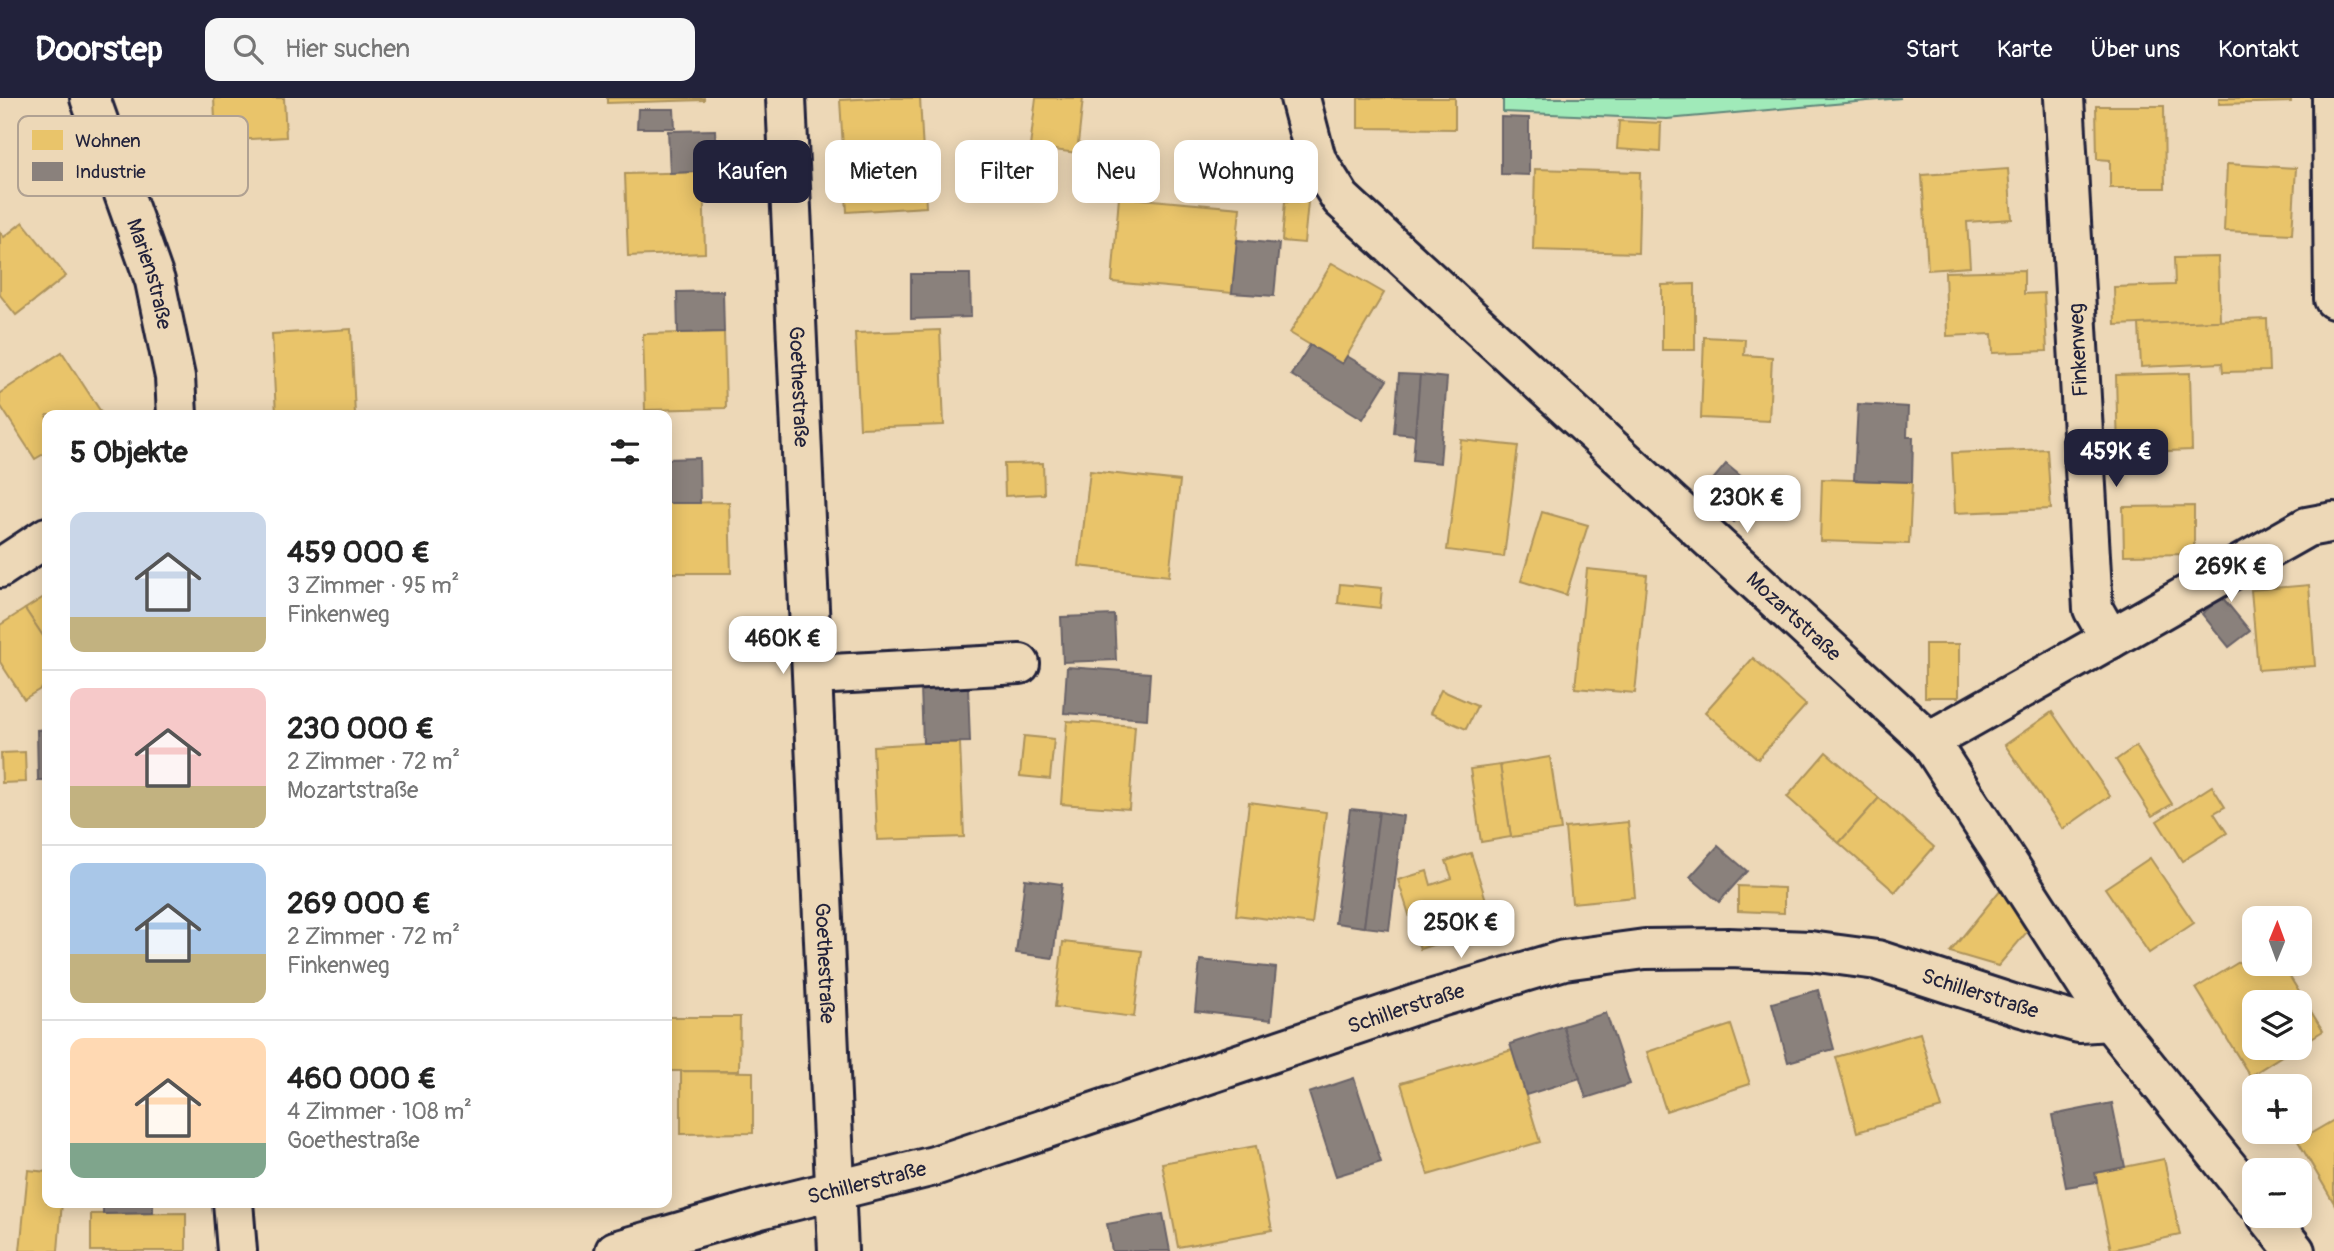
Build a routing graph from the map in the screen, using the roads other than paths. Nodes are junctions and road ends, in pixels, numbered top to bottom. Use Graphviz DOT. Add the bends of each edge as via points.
graph roads {
  1 [pos="90,98"];
  2 [pos="786,98"];
  3 [pos="1300,98"];
  4 [pos="2064,98"];
  5 [pos="2332,98"];
  6 [pos="96,116"];
  7 [pos="125,196"];
  8 [pos="2334,299"];
  9 [pos="177,410"];
  10 [pos="2334,522"];
  11 [pos="42,540"];
  12 [pos="0,568"];
  13 [pos="2110,639"];
  14 [pos="1020,664"];
  15 [pos="813,675"];
  16 [pos="1929,741"];
  17 [pos="2110,1021"];
  18 [pos="2242,1185"];
  19 [pos="836,1190"];
  20 [pos="233,1208"];
  21 [pos="2277,1228"];
  22 [pos="237,1251"];
  23 [pos="615,1251"];
  24 [pos="838,1251"];
  25 [pos="2295,1251"];
  1 -- 6 [label="street, Marienstraße"];
  2 -- 15 [label="street, Goethestraße"];
  3 -- 16 [label="street, Mozartstraße" via="1316,159 1341,199"];
  4 -- 13 [label="street, Finkenweg" via="2093,609"];
  5 -- 8 [label="street"];
  7 -- 9 [label="street, Marienstraße" via="155,281 175,377"];
  10 -- 13 [label="street" via="2307,527"];
  11 -- 12 [label="street"];
  13 -- 16 [label="street"];
  14 -- 15 [label="street"];
  15 -- 19 [label="street, Goethestraße"];
  16 -- 17 [label="street, Mozartstraße"];
  17 -- 18 [label="street"];
  17 -- 19 [label="street, Schillerstraße" via="2079,1023 1877,960 1810,951 1645,949 1564,960 1423,1002 934,1166"];
  19 -- 23 [label="street, Schillerstraße"];
  19 -- 24 [label="street, Goethestraße"];
  20 -- 22 [label="street"];
  21 -- 25 [label="street"];
}
